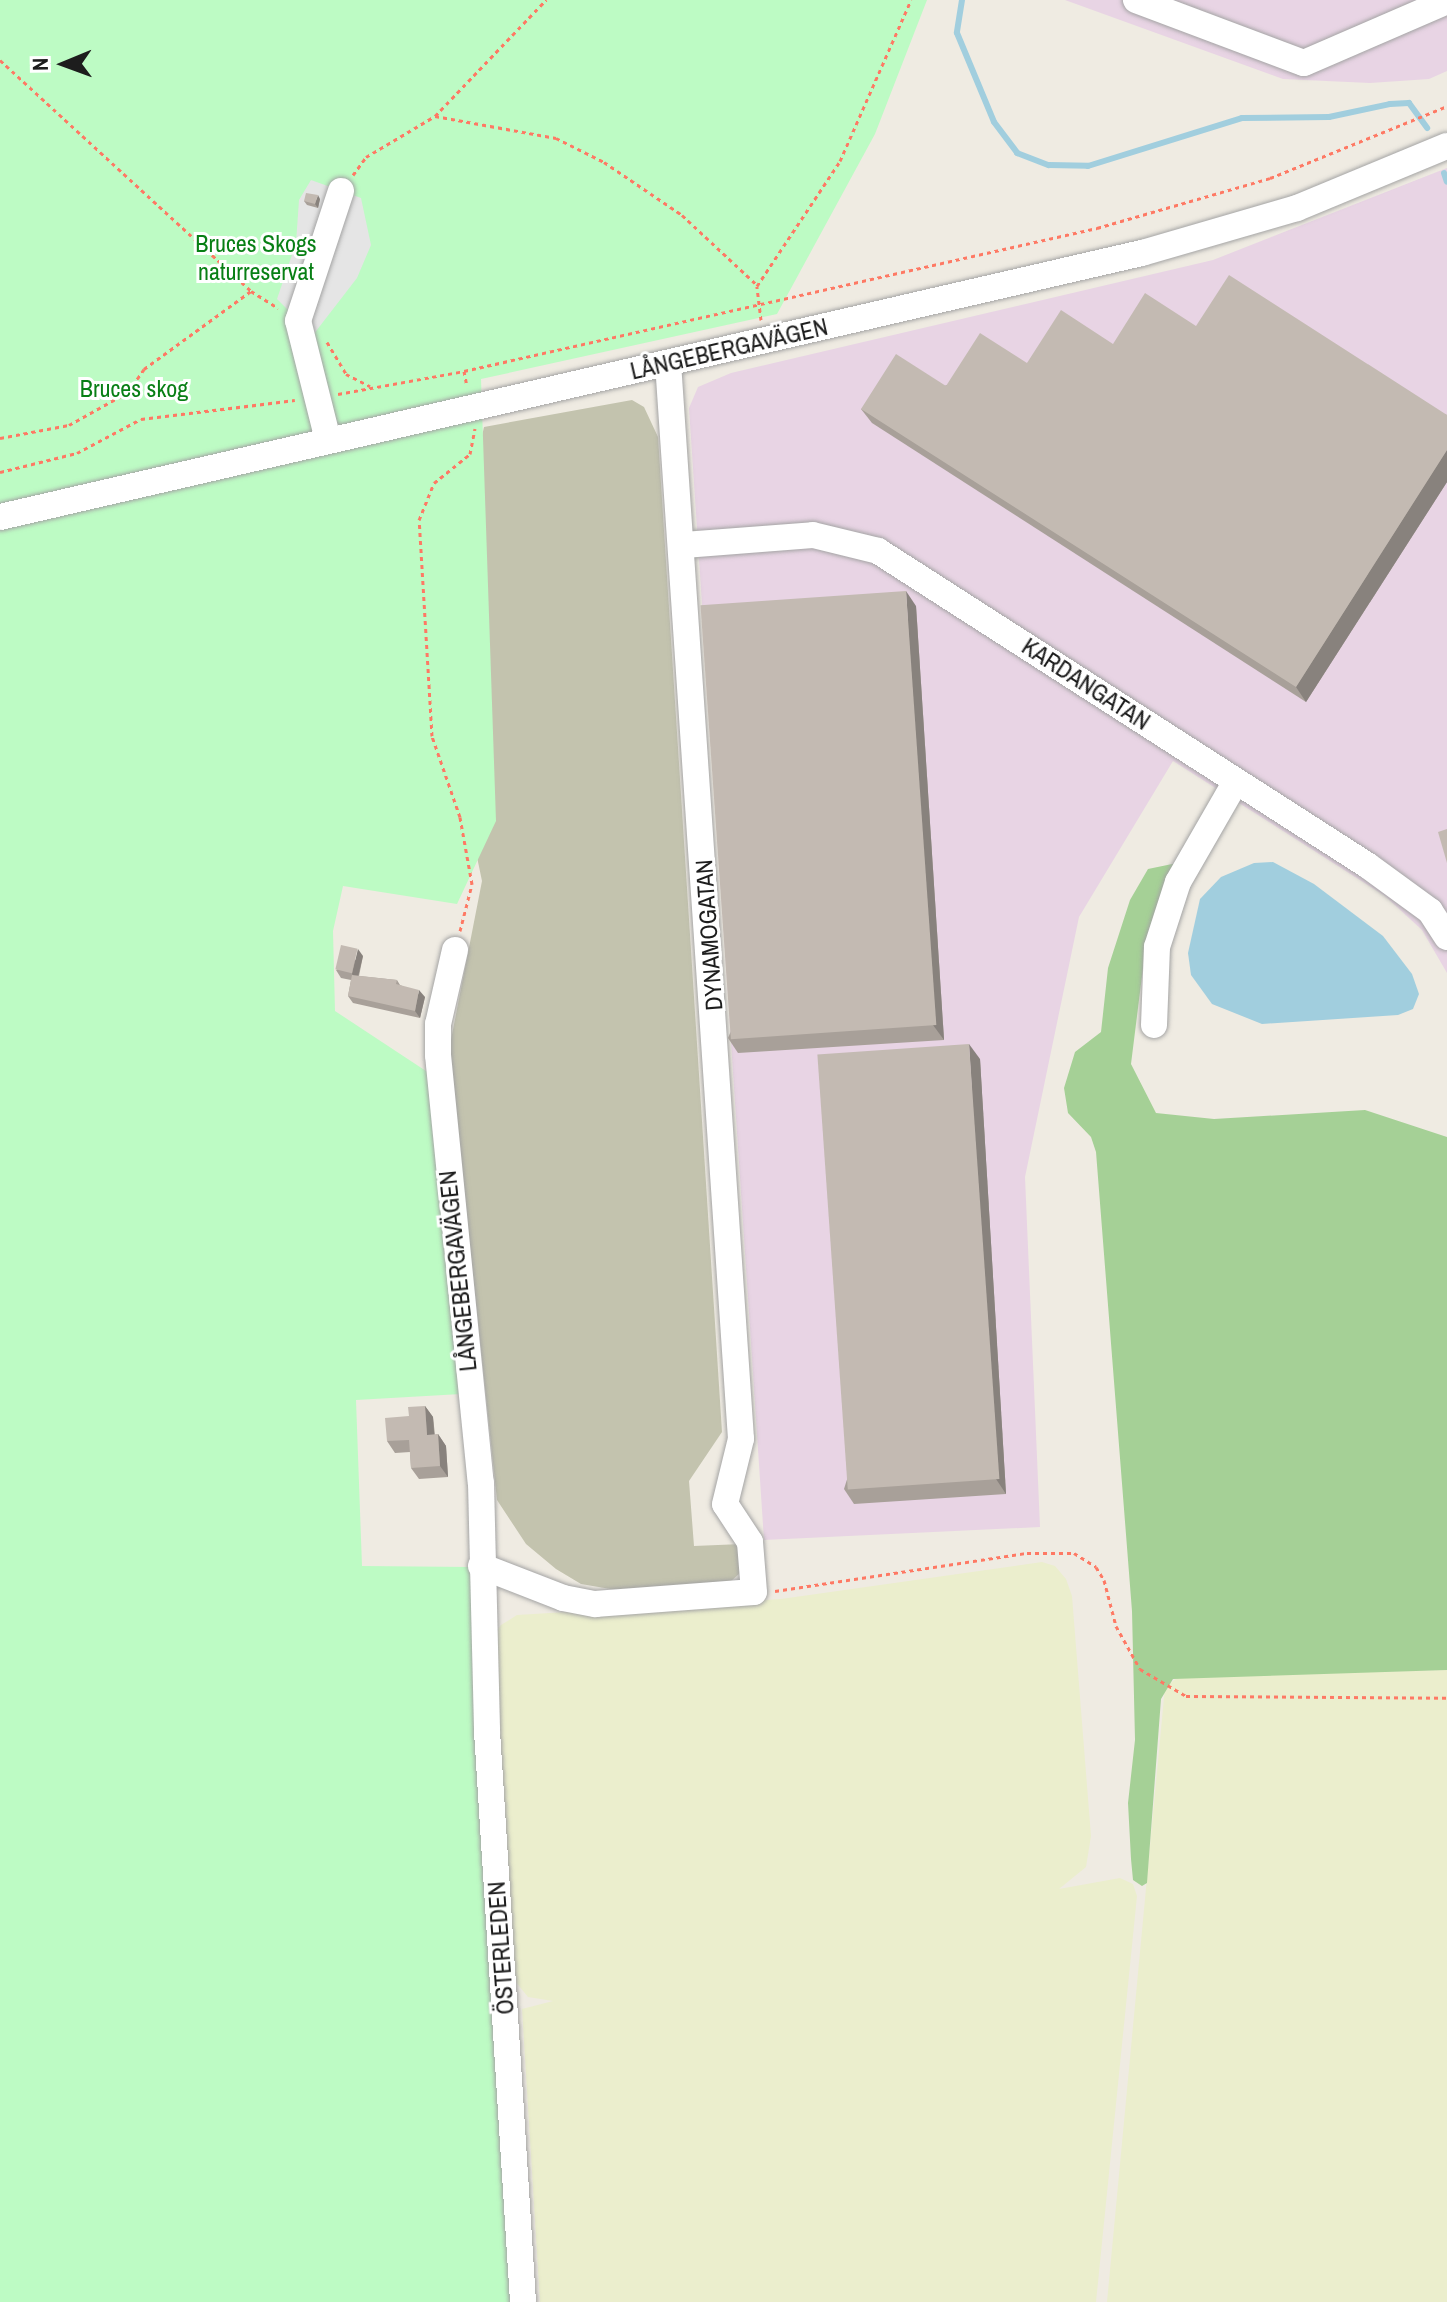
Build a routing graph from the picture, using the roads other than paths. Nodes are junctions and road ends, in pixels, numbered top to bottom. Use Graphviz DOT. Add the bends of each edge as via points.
graph roads {
  1 [pos="1136,0"];
  2 [pos="1447,1"];
  3 [pos="1447,146"];
  4 [pos="341,191"];
  5 [pos="668,364"];
  6 [pos="328,440"];
  7 [pos="0,517"];
  8 [pos="684,545"];
  9 [pos="1236,781"];
  10 [pos="1447,937"];
  11 [pos="455,950"];
  12 [pos="1154,1025"];
  13 [pos="481,1566"];
  14 [pos="481,1595"];
  15 [pos="523,2302"];
  1 -- 2 [label="street" via="1304,63"];
  3 -- 5 [label="street, LÅNGEBERGAVÄGEN" via="1228,231"];
  4 -- 6 [label="street" via="298,321"];
  5 -- 6 [label="street, LÅNGEBERGAVÄGEN"];
  5 -- 8 [label="street, DYNAMOGATAN"];
  6 -- 7 [label="street, LÅNGEBERGAVÄGEN"];
  8 -- 9 [label="street, KARDANGATAN" via="813,535 878,551"];
  8 -- 13 [label="street, DYNAMOGATAN" via="741,1439 725,1504 750,1542 754,1592 595,1604 563,1598"];
  9 -- 10 [label="street, KARDANGATAN" via="1401,889 1430,911"];
  9 -- 12 [label="street" via="1178,882 1157,947"];
  11 -- 13 [label="street, LÅNGEBERGAVÄGEN" via="438,1024 438,1055 481,1483"];
  13 -- 14 [label="street, LÅNGEBERGAVÄGEN"];
  14 -- 15 [label="street, ÖSTERLEDEN"];
}
